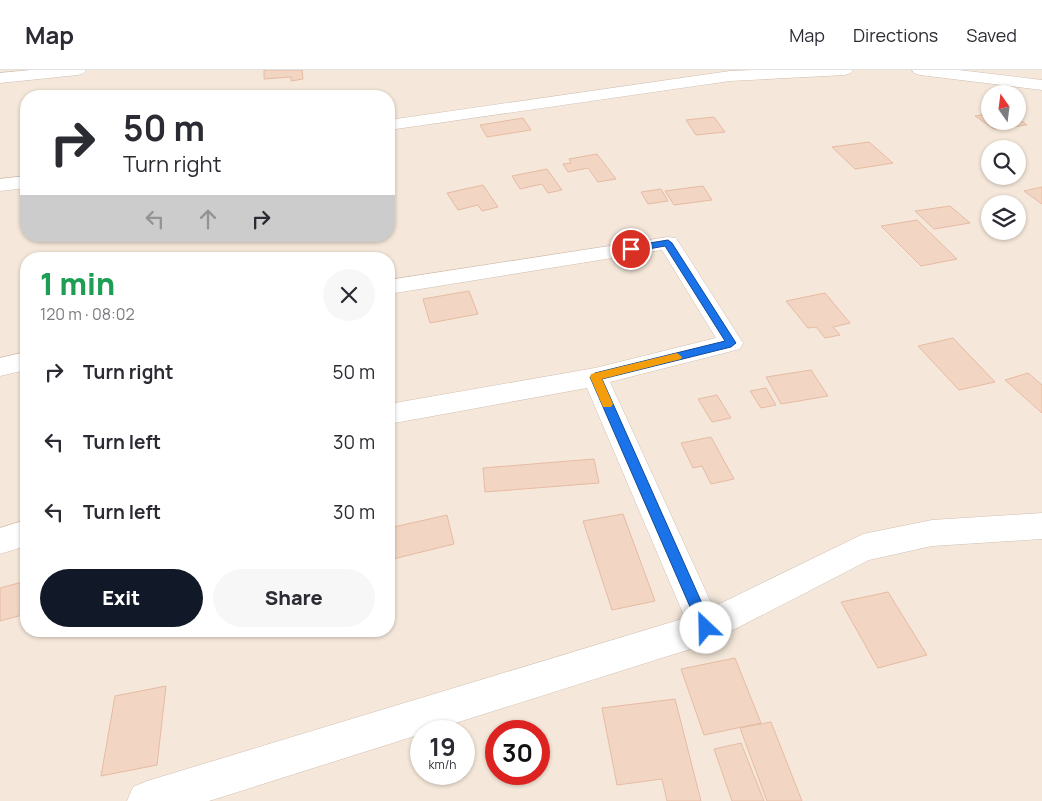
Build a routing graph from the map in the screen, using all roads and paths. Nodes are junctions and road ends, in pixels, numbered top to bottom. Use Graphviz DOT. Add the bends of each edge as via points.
graph roads {
  1 [pos="78,70"];
  2 [pos="844,70"];
  3 [pos="920,70"];
  4 [pos="0,78"];
  5 [pos="1042,85"];
  6 [pos="395,124"];
  7 [pos="20,183"];
  8 [pos="0,185"];
  9 [pos="395,286"];
  10 [pos="20,362"];
  11 [pos="0,367"];
  12 [pos="595,377"];
  13 [pos="395,413"];
  14 [pos="1042,526"];
  15 [pos="20,535"];
  16 [pos="0,540"];
  17 [pos="706,628"];
  18 [pos="147,801"];
  1 -- 4 [label="street"];
  2 -- 6 [label="street" via="710,79"];
  3 -- 5 [label="street"];
  7 -- 8 [label="street"];
  9 -- 12 [label="street" via="668,243 731,343"];
  10 -- 11 [label="street"];
  12 -- 13 [label="street"];
  12 -- 17 [label="street"];
  14 -- 17 [label="street" via="932,533 862,548"];
  15 -- 16 [label="street"];
  17 -- 18 [label="street"];
}
